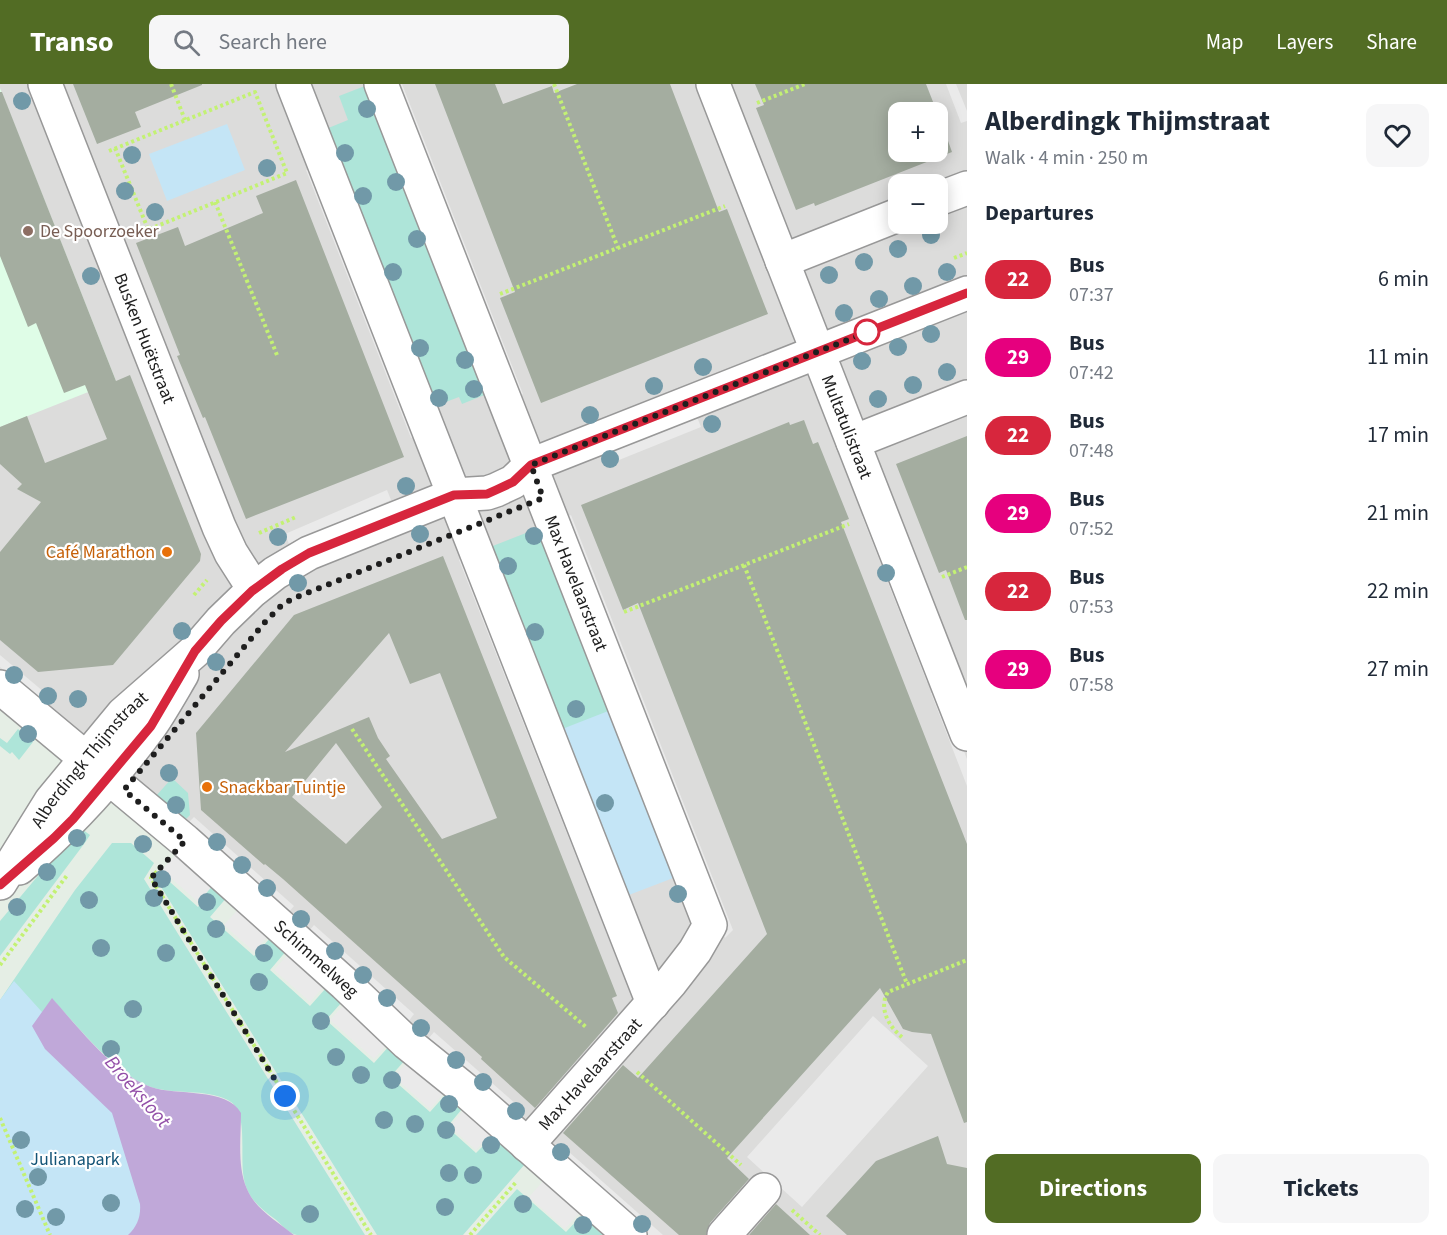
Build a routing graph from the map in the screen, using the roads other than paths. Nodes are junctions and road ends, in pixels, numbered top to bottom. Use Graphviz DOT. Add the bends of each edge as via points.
graph roads {
  1 [pos="45,84"];
  2 [pos="293,84"];
  3 [pos="381,84"];
  4 [pos="713,84"];
  5 [pos="967,188"];
  6 [pos="948,195"];
  7 [pos="888,219"];
  8 [pos="782,261"];
  9 [pos="967,293"];
  10 [pos="818,351"];
  11 [pos="967,397"];
  12 [pos="853,442"];
  13 [pos="531,465"];
  14 [pos="454,495"];
  15 [pos="255,589"];
  16 [pos="0,687"];
  17 [pos="967,734"];
  18 [pos="97,768"];
  19 [pos="0,884"];
  20 [pos="653,1003"];
  21 [pos="534,1150"];
  22 [pos="765,1187"];
  23 [pos="630,1235"];
  24 [pos="724,1235"];
  1 -- 15 [label="street, Busken Huëtstraat" via="219,527"];
  2 -- 14 [label="street, Max Havelaarstraat"];
  3 -- 13 [label="street, Max Havelaarstraat"];
  4 -- 8 [label="street, Multatulistraat"];
  5 -- 6 [label="street"];
  7 -- 8 [label="street"];
  8 -- 10 [label="street, Multatulistraat"];
  9 -- 10 [label="street, Alberdingk Thijmstraat"];
  10 -- 12 [label="street, Multatulistraat"];
  10 -- 13 [label="street, Alberdingk Thijmstraat"];
  11 -- 12 [label="street"];
  12 -- 17 [label="street, Multatulistraat"];
  13 -- 14 [label="street, Alberdingk Thijmstraat" via="513,482 487,494"];
  13 -- 20 [label="street, Max Havelaarstraat" via="710,925 684,966"];
  14 -- 15 [label="street, Alberdingk Thijmstraat" via="309,553"];
  14 -- 20 [label="street, Max Havelaarstraat"];
  15 -- 18 [label="street, Alberdingk Thijmstraat" via="195,651 151,726"];
  16 -- 18 [label="street, Schimmelweg"];
  18 -- 19 [label="street, Alberdingk Thijmstraat" via="66,827"];
  18 -- 21 [label="street, Schimmelweg" via="185,841 407,1043"];
  20 -- 21 [label="street, Max Havelaarstraat"];
  21 -- 23 [label="street, Schimmelweg"];
  22 -- 24 [label="street"];
}
